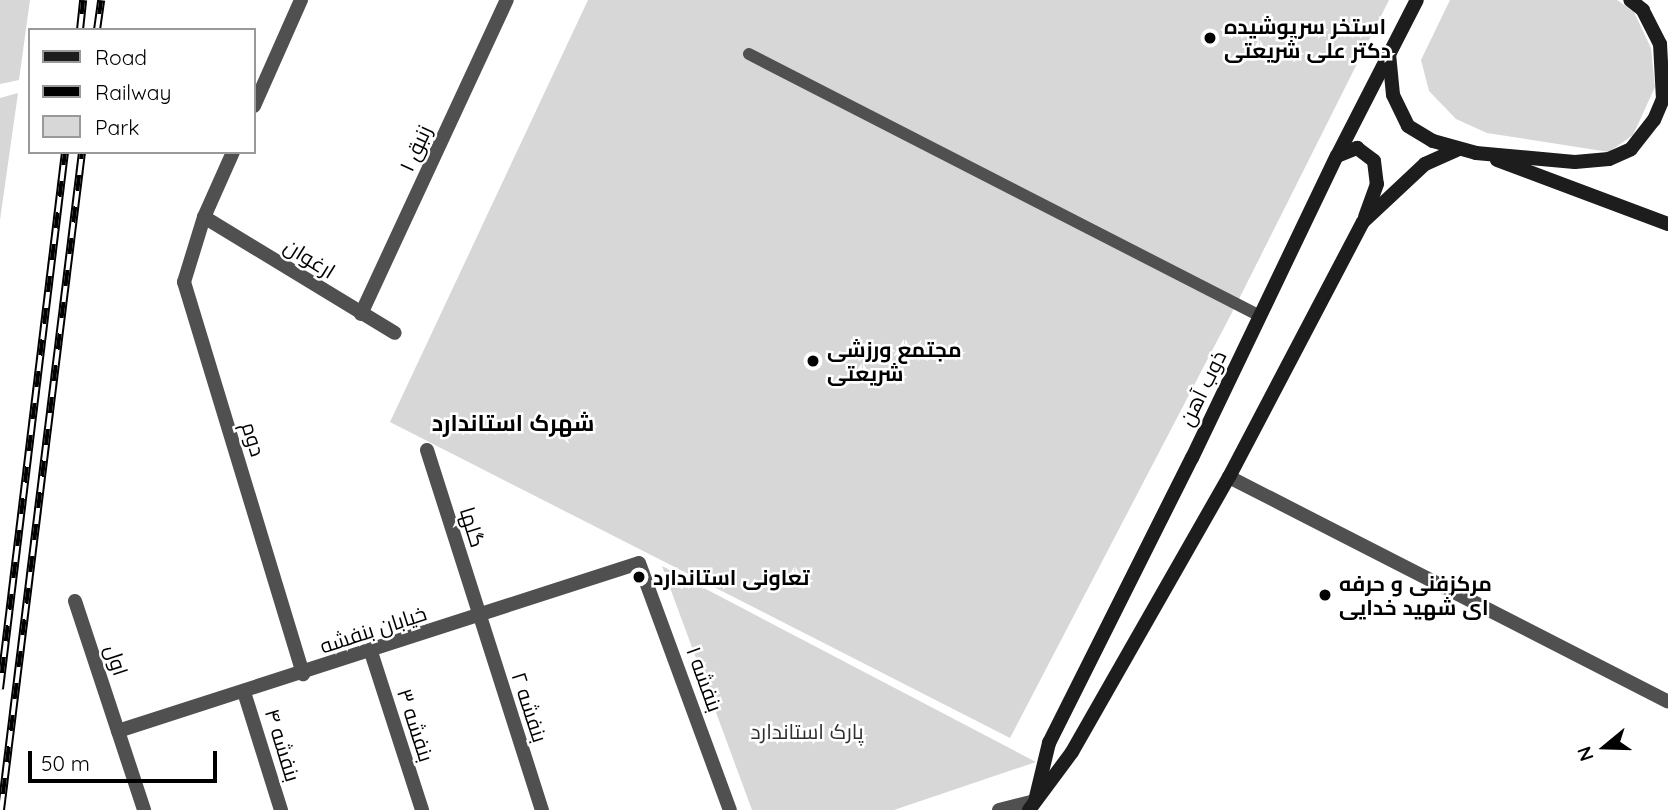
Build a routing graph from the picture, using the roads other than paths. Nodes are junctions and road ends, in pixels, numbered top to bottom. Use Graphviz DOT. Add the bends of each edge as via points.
graph roads {
  1 [pos="301,0"];
  2 [pos="507,0"];
  3 [pos="1417,0"];
  4 [pos="1630,0"];
  5 [pos="1640,5"];
  6 [pos="1668,37"];
  7 [pos="1389,53"];
  8 [pos="749,54"];
  9 [pos="256,101"];
  10 [pos="1458,150"];
  11 [pos="1476,153"];
  12 [pos="232,154"];
  13 [pos="1337,156"];
  14 [pos="204,217"];
  15 [pos="1363,222"];
  16 [pos="1668,224"];
  17 [pos="361,314"];
  18 [pos="1260,316"];
  19 [pos="395,333"];
  20 [pos="427,450"];
  21 [pos="1229,477"];
  22 [pos="639,563"];
  23 [pos="75,601"];
  24 [pos="479,616"];
  25 [pos="371,652"];
  26 [pos="303,674"];
  27 [pos="244,692"];
  28 [pos="1668,702"];
  29 [pos="118,731"];
  30 [pos="1033,803"];
  31 [pos="144,810"];
  32 [pos="281,810"];
  33 [pos="422,810"];
  34 [pos="542,810"];
  35 [pos="730,810"];
  36 [pos="999,810"];
  1 -- 9 [label="street"];
  2 -- 17 [label="street, زنبق ۱"];
  3 -- 7 [label="main road, ذوب آهن"];
  4 -- 5 [label="main road"];
  5 -- 6 [label="main road"];
  5 -- 11 [label="main road" via="1660,44 1662,99 1654,120 1631,149 1609,159 1575,162"];
  7 -- 10 [label="main road" via="1393,95 1408,126"];
  7 -- 13 [label="main road, ذوب آهن"];
  8 -- 18 [label="lane"];
  10 -- 11 [label="main road"];
  10 -- 15 [label="main road" via="1425,164"];
  11 -- 16 [label="main road"];
  12 -- 14 [label="street, دوم"];
  13 -- 15 [label="main road" via="1357,148 1374,161 1377,184"];
  13 -- 18 [label="main road, ذوب آهن"];
  14 -- 17 [label="street, ارغوان"];
  14 -- 26 [label="street, دوم" via="184,282"];
  15 -- 21 [label="main road"];
  17 -- 19 [label="street, ارغوان"];
  18 -- 30 [label="main road, ذوب آهن" via="1049,743"];
  20 -- 24 [label="street, گلها"];
  21 -- 28 [label="street"];
  21 -- 30 [label="main road" via="1072,752"];
  22 -- 24 [label="street, خیابان بنفشه"];
  22 -- 35 [label="street, بنفشه ۱"];
  23 -- 29 [label="street, اول"];
  24 -- 25 [label="street, خیابان بنفشه"];
  24 -- 34 [label="street, بنفشه ۲"];
  25 -- 26 [label="street, خیابان بنفشه"];
  25 -- 33 [label="street, بنفشه ۳"];
  26 -- 27 [label="street, خیابان بنفشه"];
  27 -- 29 [label="street, خیابان بنفشه"];
  27 -- 32 [label="street, بنفشه ۴"];
  29 -- 31 [label="street, اول"];
  30 -- 36 [label="street"];
}
